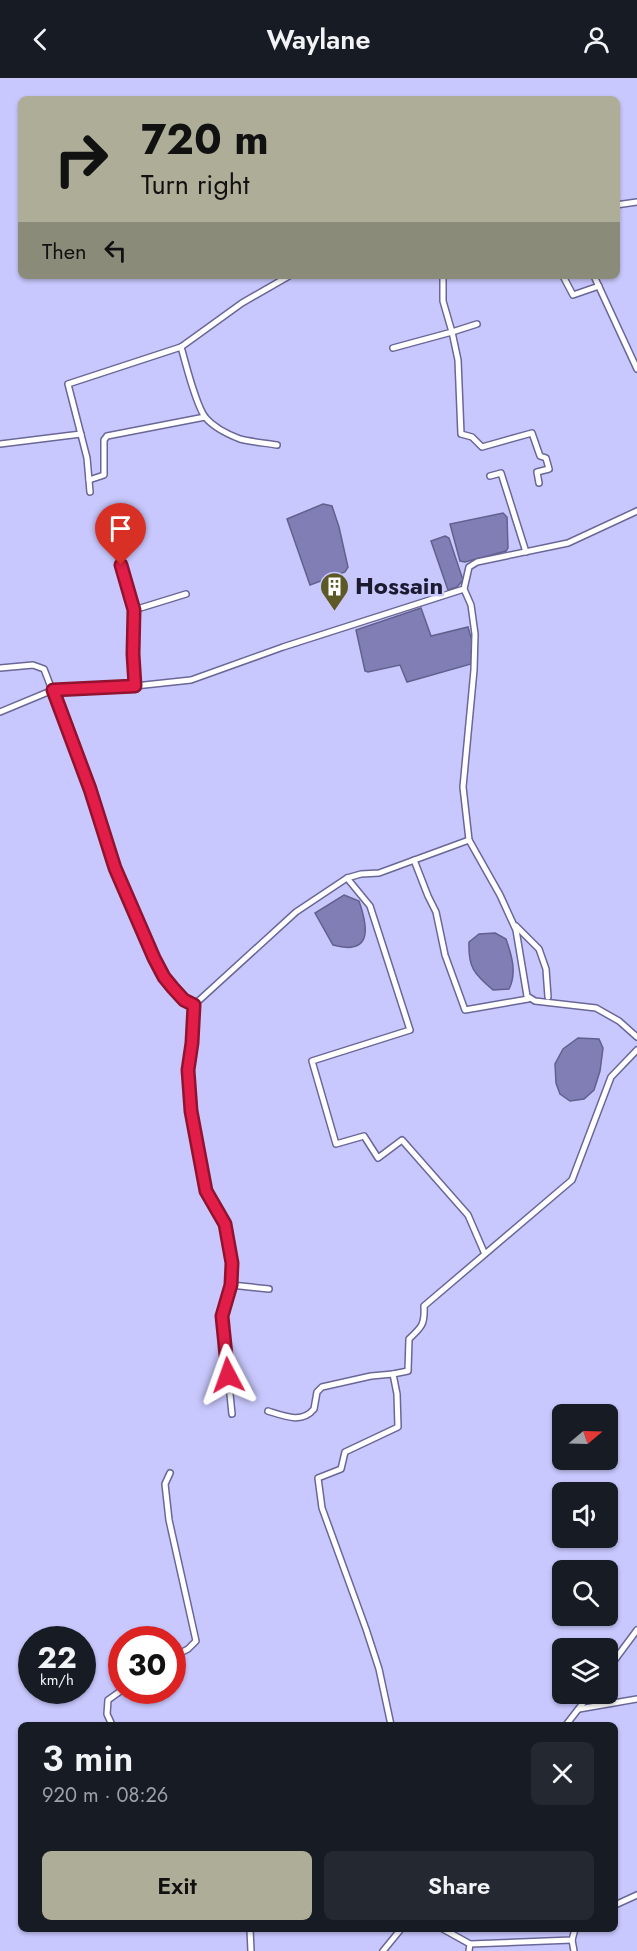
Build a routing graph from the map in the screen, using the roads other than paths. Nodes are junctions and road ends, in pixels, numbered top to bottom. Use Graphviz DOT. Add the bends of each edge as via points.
graph roads {
  1 [pos="637,202"];
  2 [pos="620,204"];
  3 [pos="283,279"];
  4 [pos="443,279"];
  5 [pos="564,279"];
  6 [pos="596,279"];
  7 [pos="599,286"];
  8 [pos="477,324"];
  9 [pos="452,333"];
  10 [pos="181,346"];
  11 [pos="393,348"];
  12 [pos="637,369"];
  13 [pos="205,417"];
  14 [pos="81,434"];
  15 [pos="0,444"];
  16 [pos="277,445"];
  17 [pos="490,476"];
  18 [pos="89,480"];
  19 [pos="539,483"];
  20 [pos="90,492"];
  21 [pos="637,511"];
  22 [pos="526,552"];
  23 [pos="118,558"];
  24 [pos="464,589"];
  25 [pos="186,594"];
  26 [pos="134,610"];
  27 [pos="0,668"];
  28 [pos="135,686"];
  29 [pos="53,690"];
  30 [pos="0,712"];
  31 [pos="469,840"];
  32 [pos="414,860"];
  33 [pos="347,878"];
  34 [pos="513,922"];
  35 [pos="548,997"];
  36 [pos="528,999"];
  37 [pos="194,1005"];
  38 [pos="637,1037"];
  39 [pos="637,1050"];
  40 [pos="484,1252"];
  41 [pos="231,1285"];
  42 [pos="269,1289"];
  43 [pos="393,1374"];
  44 [pos="268,1411"];
  45 [pos="232,1414"];
  46 [pos="170,1473"];
  47 [pos="637,1630"];
  48 [pos="186,1650"];
  49 [pos="618,1656"];
  50 [pos="637,1699"];
  51 [pos="108,1700"];
  52 [pos="583,1704"];
  53 [pos="579,1709"];
  54 [pos="111,1722"];
  55 [pos="390,1722"];
  56 [pos="568,1722"];
  57 [pos="637,1895"];
  58 [pos="618,1904"];
  59 [pos="250,1932"];
  60 [pos="399,1932"];
  61 [pos="447,1932"];
  62 [pos="574,1932"];
  63 [pos="572,1940"];
  64 [pos="470,1948"];
  65 [pos="252,1951"];
  66 [pos="383,1951"];
  67 [pos="574,1951"];
  1 -- 2 [label="street"];
  3 -- 10 [label="street"];
  4 -- 9 [label="street"];
  5 -- 7 [label="street" via="573,295"];
  6 -- 7 [label="street"];
  7 -- 12 [label="street"];
  8 -- 9 [label="street"];
  9 -- 11 [label="street"];
  9 -- 19 [label="street" via="458,360 461,435 472,437 482,447 532,433 549,469 537,472"];
  10 -- 13 [label="street"];
  10 -- 14 [label="street" via="68,384"];
  13 -- 16 [label="street" via="229,435"];
  13 -- 18 [label="street" via="107,436 104,475"];
  14 -- 15 [label="street"];
  14 -- 18 [label="street"];
  17 -- 22 [label="street" via="501,473"];
  18 -- 20 [label="street"];
  21 -- 22 [label="street" via="568,543"];
  22 -- 24 [label="street" via="477,562 469,567"];
  23 -- 26 [label="street"];
  24 -- 28 [label="street" via="191,680"];
  24 -- 31 [label="street" via="471,605 475,634 463,787"];
  25 -- 26 [label="street"];
  26 -- 28 [label="street"];
  27 -- 29 [label="street" via="39,666"];
  28 -- 29 [label="street"];
  29 -- 30 [label="street"];
  29 -- 37 [label="street" via="115,868 154,958 173,988"];
  31 -- 32 [label="street"];
  31 -- 34 [label="street"];
  32 -- 33 [label="street" via="379,873"];
  32 -- 36 [label="street" via="436,912 445,955 465,1010"];
  33 -- 37 [label="street" via="296,912"];
  33 -- 40 [label="street" via="370,906 410,1029 312,1061 336,1144 364,1136 378,1158 402,1140 468,1215"];
  34 -- 35 [label="street" via="539,949 546,969"];
  34 -- 36 [label="street"];
  36 -- 38 [label="street" via="596,1008"];
  37 -- 41 [label="street" via="188,1070 191,1111 206,1191 225,1224 232,1263"];
  39 -- 43 [label="street" via="611,1077 572,1180 424,1306 421,1328 409,1339 408,1371"];
  41 -- 42 [label="street"];
  41 -- 45 [label="street" via="222,1316"];
  43 -- 44 [label="street" via="322,1387 314,1409 305,1416 291,1418"];
  43 -- 55 [label="street" via="398,1427 345,1452 341,1469 318,1478 322,1508 379,1669"];
  46 -- 48 [label="street" via="165,1484 169,1520 196,1641"];
  47 -- 49 [label="street"];
  50 -- 53 [label="street"];
  51 -- 54 [label="street"];
  52 -- 53 [label="street"];
  53 -- 56 [label="street"];
  57 -- 58 [label="street"];
  59 -- 65 [label="street"];
  60 -- 66 [label="street"];
  61 -- 64 [label="street"];
  62 -- 63 [label="street"];
  63 -- 64 [label="street"];
  63 -- 67 [label="street"];
}
